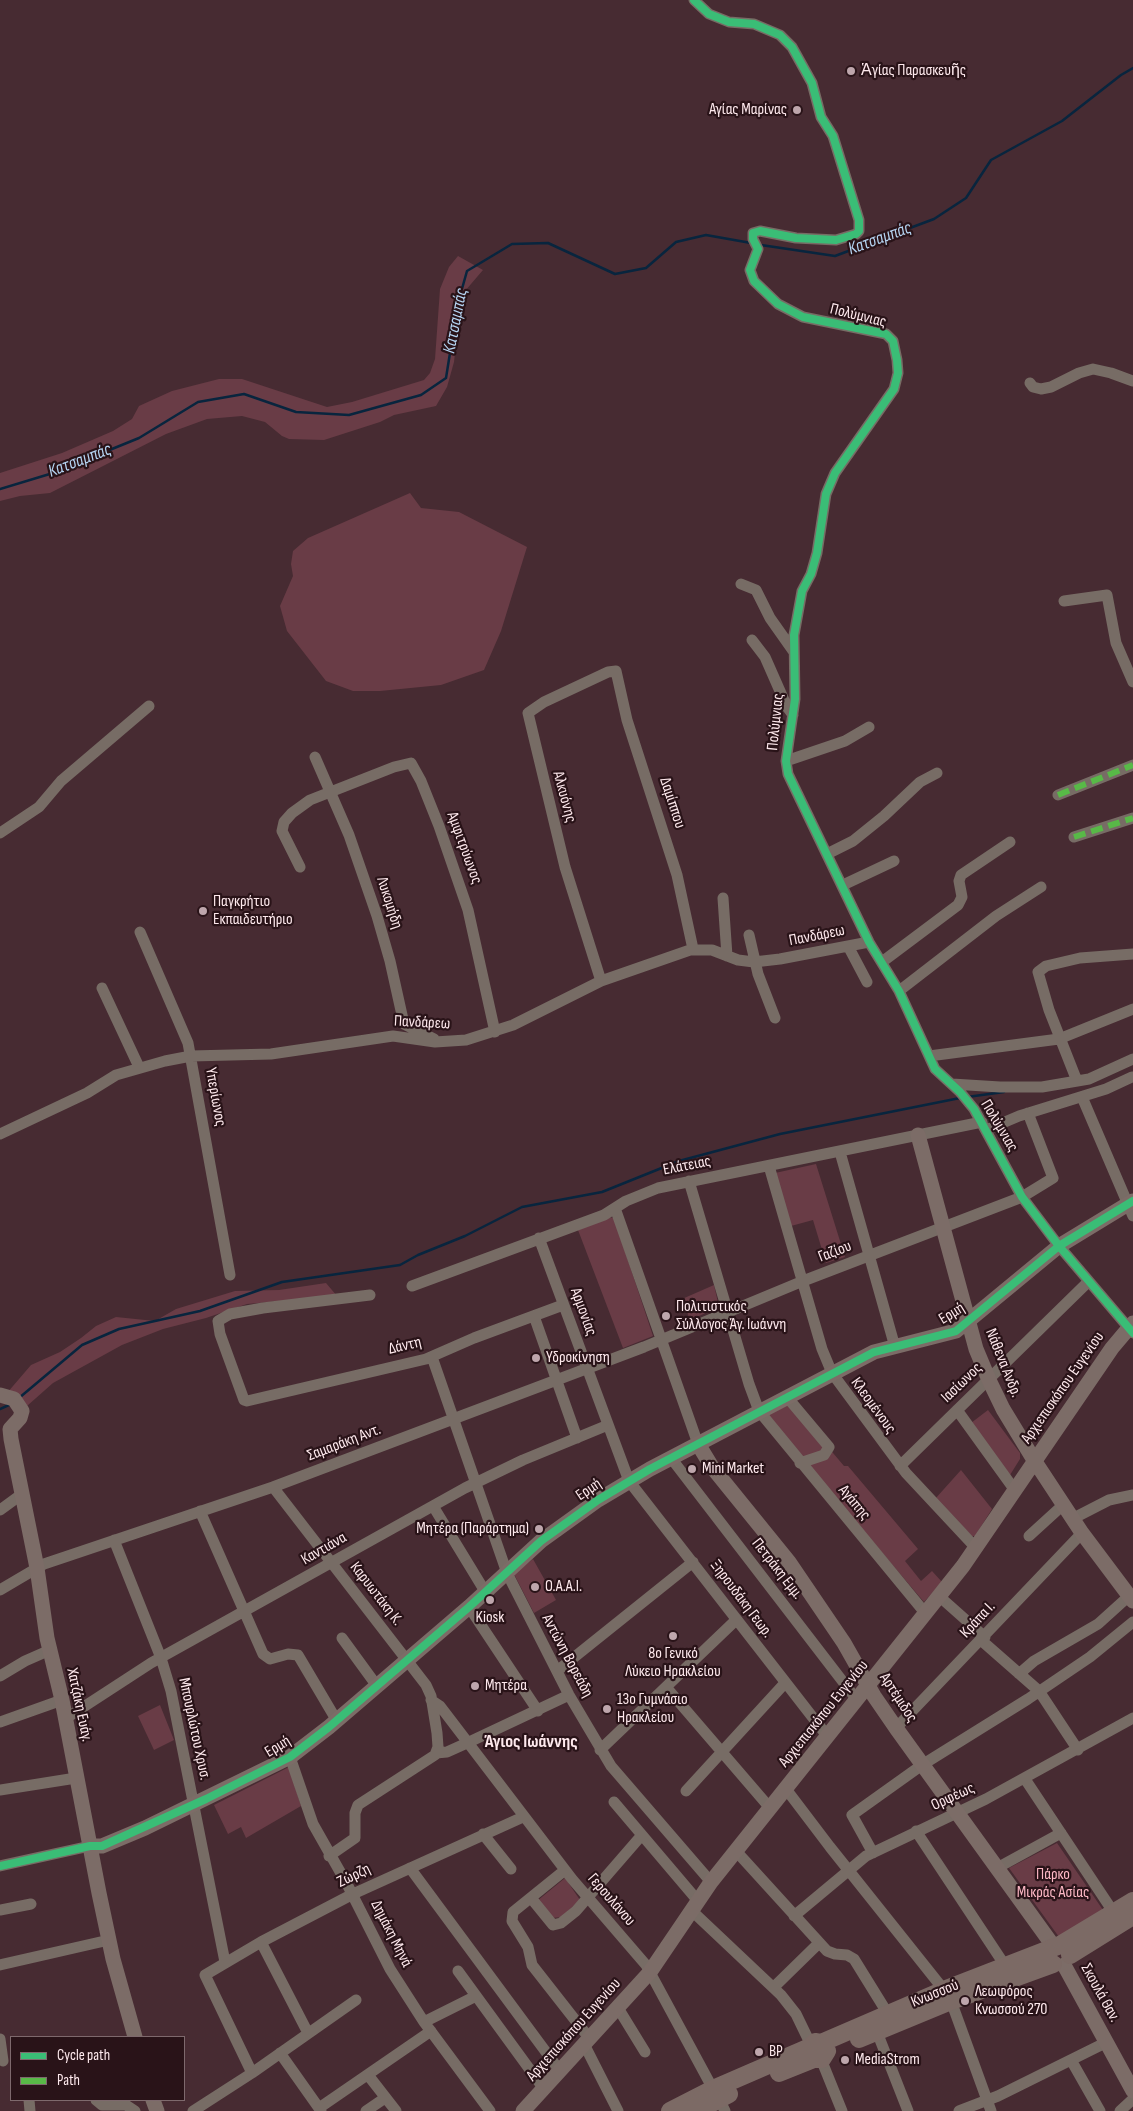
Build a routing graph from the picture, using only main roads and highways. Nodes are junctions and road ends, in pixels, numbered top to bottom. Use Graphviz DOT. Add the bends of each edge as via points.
graph roads {
  1 [pos="1133,1901"];
  2 [pos="1133,1916"];
  3 [pos="1059,1954"];
  4 [pos="948,1996"];
  5 [pos="817,2051"];
  6 [pos="719,2100"];
  7 [pos="670,2111"];
  8 [pos="697,2111"];
  1 -- 3 [label="main road, Κνωσσού"];
  2 -- 3 [label="main road, Κνωσσού"];
  3 -- 4 [label="main road, Κνωσσού"];
  3 -- 4 [label="main road, Κνωσσού" via="1006,1966"];
  4 -- 5 [label="main road, Κνωσσού" via="877,2032"];
  4 -- 5 [label="main road, Κνωσσού" via="888,2014"];
  5 -- 6 [label="main road, Κνωσσού"];
  6 -- 7 [label="main road, Κνωσσού"];
  6 -- 8 [label="main road, Κνωσσού"];
}
